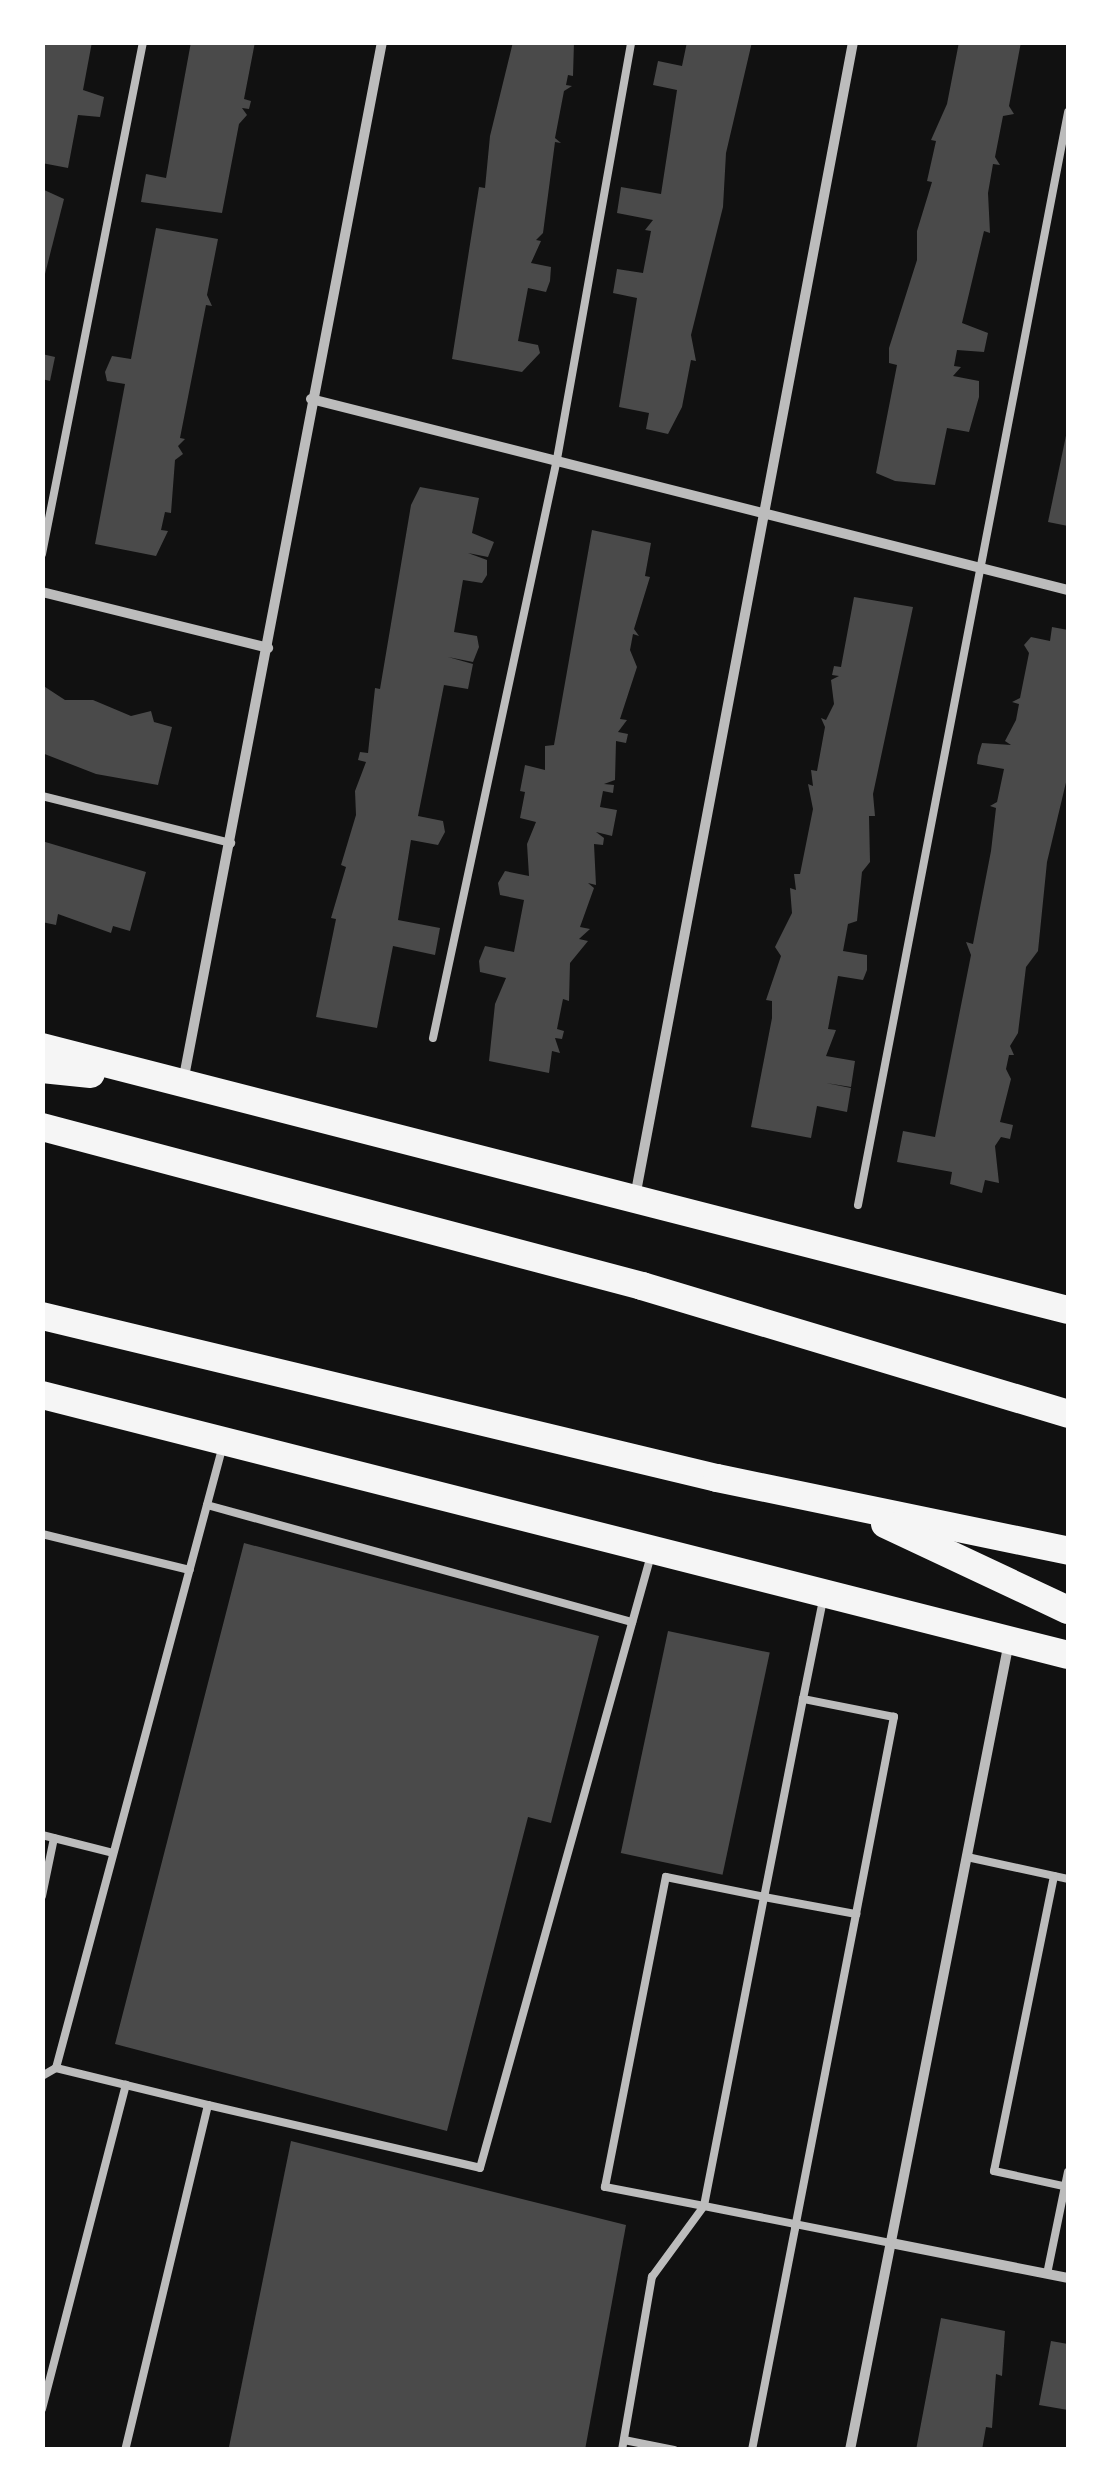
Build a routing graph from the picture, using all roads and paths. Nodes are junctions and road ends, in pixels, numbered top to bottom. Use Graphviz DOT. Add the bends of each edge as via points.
graph roads {
  1 [pos="143,42"];
  2 [pos="382,42"];
  3 [pos="630,42"];
  4 [pos="853,42"];
  5 [pos="1068,112"];
  6 [pos="311,399"];
  7 [pos="557,460"];
  8 [pos="761,513"];
  9 [pos="42,554"];
  10 [pos="980,568"];
  11 [pos="1068,590"];
  12 [pos="42,592"];
  13 [pos="268,648"];
  14 [pos="42,796"];
  15 [pos="230,843"];
  16 [pos="433,1038"];
  17 [pos="42,1047"];
  18 [pos="42,1069"];
  19 [pos="182,1083"];
  20 [pos="42,1126"];
  21 [pos="634,1198"];
  22 [pos="858,1205"];
  23 [pos="1068,1310"];
  24 [pos="42,1316"];
  25 [pos="42,1395"];
  26 [pos="1068,1414"];
  27 [pos="225,1441"];
  28 [pos="842,1504"];
  29 [pos="208,1505"];
  30 [pos="42,1534"];
  31 [pos="652,1551"];
  32 [pos="1068,1552"];
  33 [pos="190,1570"];
  34 [pos="824,1595"];
  35 [pos="1068,1610"];
  36 [pos="632,1622"];
  37 [pos="1009,1642"];
  38 [pos="1068,1655"];
  39 [pos="803,1699"];
  40 [pos="42,1836"];
  41 [pos="54,1838"];
  42 [pos="113,1852"];
  43 [pos="967,1858"];
  44 [pos="1054,1876"];
  45 [pos="1068,1879"];
  46 [pos="42,1896"];
  47 [pos="764,1896"];
  48 [pos="856,1914"];
  49 [pos="56,2068"];
  50 [pos="42,2076"];
  51 [pos="126,2085"];
  52 [pos="208,2105"];
  53 [pos="1068,2172"];
  54 [pos="1067,2186"];
  55 [pos="704,2206"];
  56 [pos="795,2228"];
  57 [pos="890,2243"];
  58 [pos="1047,2274"];
  59 [pos="1068,2278"];
  60 [pos="42,2409"];
  61 [pos="623,2444"];
  62 [pos="125,2450"];
  63 [pos="674,2450"];
  64 [pos="752,2450"];
  65 [pos="850,2450"];
  1 -- 9 [label="lane"];
  2 -- 6 [label="street"];
  3 -- 7 [label="lane"];
  4 -- 8 [label="street"];
  5 -- 10 [label="lane"];
  6 -- 7 [label="street"];
  6 -- 13 [label="street"];
  7 -- 8 [label="street"];
  7 -- 16 [label="lane"];
  8 -- 10 [label="street"];
  8 -- 21 [label="street"];
  10 -- 11 [label="street"];
  10 -- 22 [label="lane"];
  12 -- 13 [label="street"];
  13 -- 15 [label="street"];
  14 -- 15 [label="lane"];
  15 -- 19 [label="street"];
  17 -- 19 [label="highway"];
  18 -- 19 [label="highway"];
  19 -- 21 [label="highway"];
  20 -- 26 [label="highway" via="642,1286"];
  21 -- 23 [label="highway"];
  24 -- 28 [label="highway"];
  25 -- 27 [label="highway"];
  27 -- 29 [label="lane"];
  27 -- 31 [label="highway"];
  28 -- 32 [label="highway"];
  28 -- 35 [label="highway"];
  29 -- 33 [label="lane"];
  29 -- 36 [label="lane"];
  30 -- 33 [label="lane"];
  31 -- 34 [label="highway"];
  31 -- 36 [label="lane"];
  33 -- 42 [label="lane"];
  34 -- 37 [label="highway"];
  34 -- 39 [label="lane"];
  36 -- 52 [label="lane" via="480,2168"];
  37 -- 38 [label="highway"];
  37 -- 43 [label="street"];
  39 -- 47 [label="lane"];
  39 -- 48 [label="lane" via="894,1717"];
  40 -- 41 [label="lane"];
  41 -- 42 [label="lane"];
  41 -- 46 [label="lane"];
  42 -- 49 [label="lane"];
  43 -- 44 [label="lane"];
  43 -- 57 [label="street"];
  44 -- 45 [label="lane"];
  44 -- 54 [label="lane" via="994,2171"];
  47 -- 48 [label="lane"];
  47 -- 55 [label="lane"];
  47 -- 55 [label="lane" via="666,1877 624,2090 606,2187"];
  48 -- 56 [label="lane"];
  49 -- 50 [label="lane"];
  49 -- 51 [label="lane"];
  51 -- 52 [label="lane"];
  51 -- 60 [label="lane"];
  52 -- 62 [label="lane"];
  53 -- 54 [label="lane"];
  54 -- 58 [label="lane"];
  55 -- 56 [label="lane"];
  55 -- 61 [label="lane" via="652,2277"];
  56 -- 57 [label="lane"];
  56 -- 64 [label="lane"];
  57 -- 58 [label="street"];
  57 -- 65 [label="street"];
  58 -- 59 [label="street"];
  61 -- 63 [label="lane"];
}
